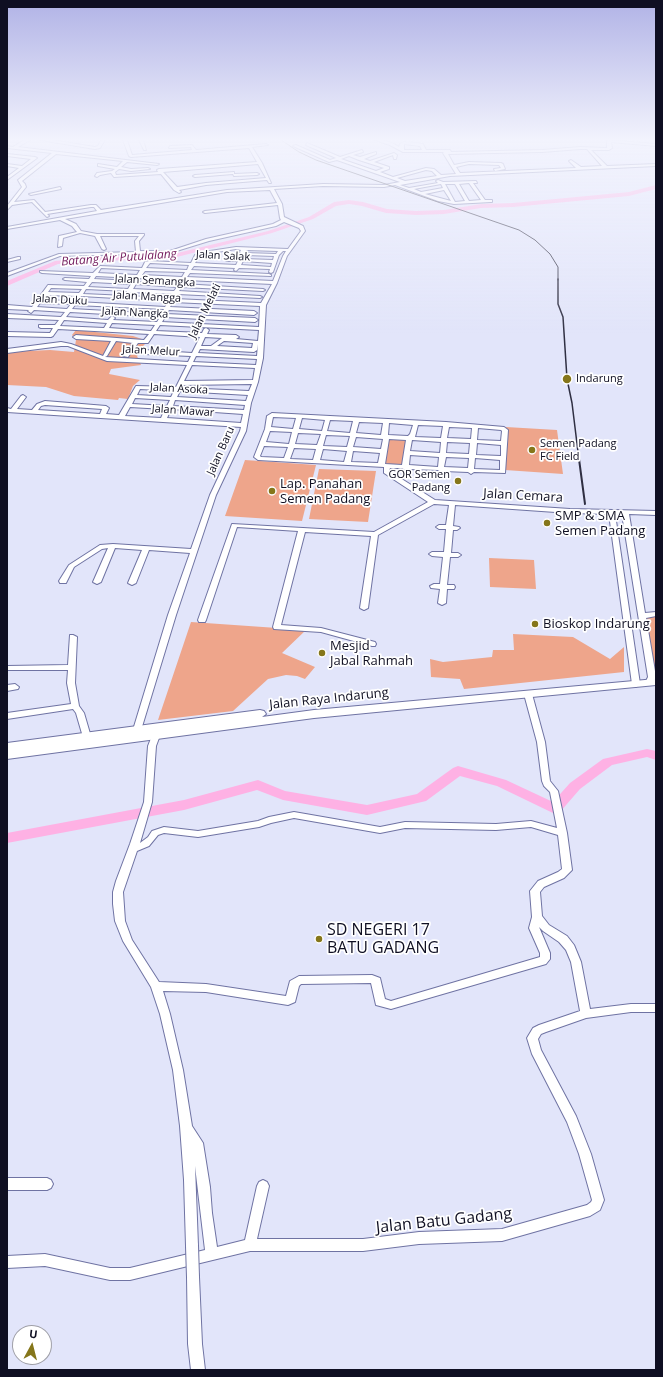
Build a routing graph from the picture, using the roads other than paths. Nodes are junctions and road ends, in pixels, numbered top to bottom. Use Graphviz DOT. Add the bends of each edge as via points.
graph roads {
  1 [pos="11,204"];
  2 [pos="36,204"];
  3 [pos="140,204"];
  4 [pos="278,204"];
  5 [pos="280,204"];
  6 [pos="7,209"];
  7 [pos="100,211"];
  8 [pos="205,212"];
  9 [pos="44,213"];
  10 [pos="58,218"];
  11 [pos="50,219"];
  12 [pos="285,220"];
  13 [pos="7,227"];
  14 [pos="80,232"];
  15 [pos="97,235"];
  16 [pos="60,246"];
  17 [pos="104,249"];
  18 [pos="285,249"];
  19 [pos="138,254"];
  20 [pos="243,255"];
  21 [pos="277,256"];
  22 [pos="18,258"];
  23 [pos="227,260"];
  24 [pos="7,261"];
  25 [pos="275,262"];
  26 [pos="193,264"];
  27 [pos="238,266"];
  28 [pos="144,268"];
  29 [pos="271,268"];
  30 [pos="189,271"];
  31 [pos="42,272"];
  32 [pos="234,273"];
  33 [pos="94,274"];
  34 [pos="7,275"];
  35 [pos="268,275"];
  36 [pos="139,276"];
  37 [pos="185,278"];
  38 [pos="65,280"];
  39 [pos="89,281"];
  40 [pos="230,281"];
  41 [pos="135,283"];
  42 [pos="266,283"];
  43 [pos="275,283"];
  44 [pos="180,285"];
  45 [pos="84,288"];
  46 [pos="227,288"];
  47 [pos="130,290"];
  48 [pos="263,290"];
  49 [pos="176,292"];
  50 [pos="45,294"];
  51 [pos="79,295"];
  52 [pos="224,295"];
  53 [pos="260,297"];
  54 [pos="125,298"];
  55 [pos="172,300"];
  56 [pos="39,301"];
  57 [pos="73,303"];
  58 [pos="220,303"];
  59 [pos="120,305"];
  60 [pos="260,305"];
  61 [pos="7,307"];
  62 [pos="167,308"];
  63 [pos="33,309"];
  64 [pos="216,310"];
  65 [pos="68,311"];
  66 [pos="254,312"];
  67 [pos="116,313"];
  68 [pos="7,316"];
  69 [pos="163,316"];
  70 [pos="27,317"];
  71 [pos="212,318"];
  72 [pos="62,319"];
  73 [pos="110,321"];
  74 [pos="158,324"];
  75 [pos="41,326"];
  76 [pos="57,327"];
  77 [pos="208,327"];
  78 [pos="261,329"];
  79 [pos="105,330"];
  80 [pos="153,332"];
  81 [pos="7,334"];
  82 [pos="204,335"];
  83 [pos="76,337"];
  84 [pos="236,337"];
  85 [pos="114,340"];
  86 [pos="137,341"];
  87 [pos="198,347"];
  88 [pos="212,348"];
  89 [pos="7,351"];
  90 [pos="144,352"];
  91 [pos="104,355"];
  92 [pos="195,355"];
  93 [pos="126,356"];
  94 [pos="260,358"];
  95 [pos="190,363"];
  96 [pos="258,367"];
  97 [pos="255,382"];
  98 [pos="179,386"];
  99 [pos="250,393"];
  100 [pos="132,396"];
  101 [pos="22,397"];
  102 [pos="173,398"];
  103 [pos="248,403"];
  104 [pos="127,405"];
  105 [pos="168,408"];
  106 [pos="10,410"];
  107 [pos="246,412"];
  108 [pos="300,416"];
  109 [pos="121,417"];
  110 [pos="328,418"];
  111 [pos="163,420"];
  112 [pos="356,420"];
  113 [pos="386,421"];
  114 [pos="416,423"];
  115 [pos="446,424"];
  116 [pos="244,425"];
  117 [pos="475,426"];
  118 [pos="268,429"];
  119 [pos="296,431"];
  120 [pos="324,433"];
  121 [pos="354,435"];
  122 [pos="386,437"];
  123 [pos="410,438"];
  124 [pos="444,440"];
  125 [pos="474,442"];
  126 [pos="504,443"];
  127 [pos="262,444"];
  128 [pos="292,446"];
  129 [pos="320,448"];
  130 [pos="350,449"];
  131 [pos="383,451"];
  132 [pos="408,453"];
  133 [pos="442,455"];
  134 [pos="472,456"];
  135 [pos="503,458"];
  136 [pos="287,460"];
  137 [pos="316,462"];
  138 [pos="347,464"];
  139 [pos="384,466"];
  140 [pos="405,468"];
  141 [pos="440,470"];
  142 [pos="471,472"];
  143 [pos="432,502"];
  144 [pos="452,504"];
  145 [pos="612,513"];
  146 [pos="625,513"];
  147 [pos="656,513"];
  148 [pos="439,527"];
  149 [pos="449,528"];
  150 [pos="457,528"];
  151 [pos="302,530"];
  152 [pos="375,534"];
  153 [pos="113,546"];
  154 [pos="146,549"];
  155 [pos="194,552"];
  156 [pos="432,554"];
  157 [pos="446,555"];
  158 [pos="458,555"];
  159 [pos="63,581"];
  160 [pos="97,582"];
  161 [pos="132,583"];
  162 [pos="434,586"];
  163 [pos="447,587"];
  164 [pos="624,592"];
  165 [pos="638,593"];
  166 [pos="442,603"];
  167 [pos="364,608"];
  168 [pos="656,614"];
  169 [pos="642,616"];
  170 [pos="202,620"];
  171 [pos="73,637"];
  172 [pos="372,644"];
  173 [pos="72,667"];
  174 [pos="7,668"];
  175 [pos="653,680"];
  176 [pos="636,681"];
  177 [pos="528,694"];
  178 [pos="75,706"];
  179 [pos="7,716"];
  180 [pos="148,735"];
  181 [pos="87,737"];
  182 [pos="7,747"];
  183 [pos="7,755"];
  184 [pos="562,834"];
  185 [pos="134,846"];
  186 [pos="537,917"];
  187 [pos="156,986"];
  188 [pos="656,1008"];
  189 [pos="586,1014"];
  190 [pos="186,1126"];
  191 [pos="7,1184"];
  192 [pos="47,1184"];
  193 [pos="262,1186"];
  194 [pos="250,1245"];
  195 [pos="212,1254"];
  196 [pos="7,1262"];
  197 [pos="198,1370"];
  1 -- 6 [label="street"];
  2 -- 9 [label="street"];
  3 -- 7 [label="street"];
  4 -- 8 [label="street"];
  5 -- 12 [label="street" via="282,218"];
  7 -- 9 [label="street" via="91,206"];
  7 -- 10 [label="street"];
  9 -- 11 [label="street"];
  10 -- 11 [label="street"];
  10 -- 14 [label="street" via="74,225"];
  11 -- 13 [label="street"];
  12 -- 18 [label="street, Jalan Baru" via="301,227 303,231"];
  12 -- 19 [label="street" via="267,227 208,240 174,252"];
  14 -- 15 [label="street"];
  14 -- 16 [label="street" via="61,237"];
  15 -- 17 [label="street"];
  15 -- 19 [label="street" via="142,235 137,241"];
  18 -- 20 [label="street"];
  18 -- 21 [label="street"];
  18 -- 43 [label="street, Jalan Baru"];
  19 -- 34 [label="street" via="59,255"];
  20 -- 21 [label="street"];
  20 -- 23 [label="street"];
  20 -- 25 [label="street"];
  20 -- 26 [label="street" via="225,250 202,254"];
  20 -- 27 [label="street, Jalan Melati"];
  21 -- 25 [label="street"];
  22 -- 24 [label="street"];
  25 -- 29 [label="street"];
  26 -- 27 [label="street, Jalan Salak"];
  26 -- 28 [label="street, Jalan Salak" via="152,262 147,263"];
  26 -- 30 [label="street"];
  27 -- 29 [label="street, Jalan Salak"];
  27 -- 32 [label="street, Jalan Melati"];
  28 -- 30 [label="street"];
  28 -- 33 [label="street" via="102,267"];
  28 -- 36 [label="street"];
  29 -- 35 [label="street"];
  30 -- 32 [label="street"];
  30 -- 37 [label="street"];
  31 -- 33 [label="street"];
  32 -- 35 [label="street"];
  32 -- 40 [label="street, Jalan Melati"];
  33 -- 36 [label="street"];
  33 -- 39 [label="street"];
  35 -- 42 [label="street"];
  36 -- 37 [label="street"];
  36 -- 41 [label="street"];
  37 -- 40 [label="street"];
  37 -- 44 [label="street"];
  38 -- 39 [label="street"];
  39 -- 41 [label="street"];
  39 -- 45 [label="street"];
  40 -- 42 [label="street"];
  40 -- 46 [label="street, Jalan Melati"];
  41 -- 44 [label="street"];
  41 -- 47 [label="street"];
  42 -- 43 [label="street"];
  42 -- 48 [label="street"];
  43 -- 60 [label="street, Jalan Baru"];
  44 -- 46 [label="street"];
  44 -- 49 [label="street"];
  45 -- 47 [label="street, Jalan Semangka"];
  45 -- 50 [label="street, Jalan Semangka" via="50,286"];
  45 -- 51 [label="street"];
  46 -- 48 [label="street"];
  46 -- 52 [label="street, Jalan Melati"];
  47 -- 49 [label="street, Jalan Semangka"];
  47 -- 54 [label="street"];
  48 -- 53 [label="street"];
  49 -- 52 [label="street, Jalan Semangka"];
  49 -- 55 [label="street"];
  50 -- 51 [label="street"];
  50 -- 56 [label="street"];
  51 -- 54 [label="street"];
  51 -- 57 [label="street"];
  52 -- 53 [label="street, Jalan Semangka"];
  52 -- 58 [label="street, Jalan Melati"];
  53 -- 60 [label="street"];
  54 -- 55 [label="street"];
  54 -- 59 [label="street"];
  55 -- 58 [label="street"];
  55 -- 62 [label="street"];
  56 -- 57 [label="street, Jalan Mangga"];
  56 -- 63 [label="street"];
  57 -- 59 [label="street, Jalan Mangga"];
  57 -- 65 [label="street"];
  58 -- 60 [label="street"];
  58 -- 64 [label="street, Jalan Melati"];
  59 -- 62 [label="street, Jalan Mangga"];
  59 -- 67 [label="street"];
  60 -- 66 [label="street"];
  60 -- 78 [label="street, Jalan Baru"];
  61 -- 63 [label="street, Jalan Duku"];
  62 -- 64 [label="street, Jalan Mangga"];
  62 -- 69 [label="street"];
  63 -- 65 [label="street, Jalan Duku"];
  63 -- 70 [label="street"];
  64 -- 66 [label="street, Jalan Mangga"];
  64 -- 71 [label="street, Jalan Melati"];
  65 -- 67 [label="street, Jalan Duku"];
  65 -- 72 [label="street"];
  66 -- 71 [label="street, Jalan Duku" via="253,320"];
  67 -- 69 [label="street, Jalan Duku"];
  67 -- 73 [label="street"];
  68 -- 70 [label="street, Jalan Nangka"];
  69 -- 71 [label="street, Jalan Duku"];
  69 -- 74 [label="street"];
  70 -- 72 [label="street, Jalan Nangka"];
  71 -- 77 [label="street, Jalan Melati"];
  72 -- 73 [label="street, Jalan Nangka"];
  72 -- 76 [label="street"];
  73 -- 74 [label="street, Jalan Nangka"];
  73 -- 79 [label="street"];
  74 -- 77 [label="street, Jalan Nangka"];
  74 -- 80 [label="street"];
  75 -- 76 [label="street"];
  76 -- 79 [label="street"];
  76 -- 81 [label="street" via="50,335"];
  77 -- 78 [label="street, Jalan Nangka"];
  77 -- 82 [label="street, Jalan Melati"];
  78 -- 94 [label="street, Jalan Baru"];
  79 -- 80 [label="street"];
  80 -- 82 [label="street"];
  80 -- 86 [label="street" via="146,342"];
  82 -- 84 [label="street"];
  82 -- 87 [label="street, Jalan Melati"];
  83 -- 85 [label="street"];
  85 -- 86 [label="street"];
  85 -- 91 [label="street"];
  86 -- 93 [label="street"];
  87 -- 88 [label="street"];
  87 -- 92 [label="street, Jalan Melati"];
  88 -- 88 [label="street" via="254,350 256,342 223,339"];
  89 -- 95 [label="street, Jalan Melur" via="45,345 66,345 107,359"];
  90 -- 92 [label="street"];
  92 -- 94 [label="street"];
  92 -- 95 [label="street, Jalan Melati"];
  94 -- 96 [label="street, Jalan Baru"];
  95 -- 96 [label="street, Jalan Melur"];
  95 -- 98 [label="street, Jalan Melati"];
  96 -- 97 [label="street, Jalan Baru"];
  97 -- 98 [label="street"];
  97 -- 99 [label="street, Jalan Baru"];
  98 -- 99 [label="street"];
  98 -- 100 [label="street" via="138,387"];
  98 -- 102 [label="street, Jalan Melati"];
  99 -- 103 [label="street, Jalan Baru"];
  100 -- 102 [label="street, Jalan Asoka"];
  100 -- 104 [label="street, Jalan Asoka"];
  101 -- 106 [label="street"];
  102 -- 103 [label="street, Jalan Asoka"];
  102 -- 105 [label="street, Jalan Melati"];
  103 -- 107 [label="street, Jalan Baru"];
  104 -- 105 [label="street"];
  104 -- 109 [label="street, Jalan Asoka"];
  105 -- 107 [label="street"];
  105 -- 111 [label="street, Jalan Melati"];
  106 -- 109 [label="street, Jalan Mawar"];
  107 -- 116 [label="street, Jalan Baru"];
  108 -- 110 [label="street"];
  108 -- 118 [label="street" via="272,415"];
  108 -- 119 [label="street"];
  109 -- 111 [label="street, Jalan Mawar"];
  110 -- 112 [label="street"];
  110 -- 120 [label="street"];
  111 -- 116 [label="street, Jalan Mawar"];
  112 -- 113 [label="street"];
  112 -- 121 [label="street"];
  113 -- 114 [label="street"];
  113 -- 122 [label="street"];
  114 -- 115 [label="street"];
  114 -- 123 [label="street"];
  115 -- 117 [label="street"];
  115 -- 124 [label="street"];
  116 -- 155 [label="street, Jalan Baru" via="213,494"];
  117 -- 125 [label="street"];
  117 -- 126 [label="street" via="503,428"];
  118 -- 119 [label="street"];
  118 -- 127 [label="street"];
  119 -- 120 [label="street"];
  119 -- 128 [label="street"];
  120 -- 121 [label="street"];
  120 -- 129 [label="street"];
  121 -- 122 [label="street"];
  121 -- 130 [label="street"];
  122 -- 123 [label="street"];
  122 -- 131 [label="street"];
  123 -- 124 [label="street"];
  123 -- 132 [label="street"];
  124 -- 125 [label="street"];
  124 -- 133 [label="street"];
  125 -- 126 [label="street"];
  125 -- 134 [label="street"];
  126 -- 135 [label="street"];
  127 -- 128 [label="street"];
  127 -- 136 [label="street" via="258,458"];
  128 -- 129 [label="street"];
  128 -- 136 [label="street"];
  129 -- 130 [label="street"];
  129 -- 137 [label="street"];
  130 -- 131 [label="street"];
  130 -- 138 [label="street"];
  131 -- 139 [label="street"];
  132 -- 133 [label="street"];
  132 -- 140 [label="street"];
  133 -- 134 [label="street"];
  133 -- 141 [label="street"];
  134 -- 135 [label="street"];
  134 -- 142 [label="street"];
  135 -- 142 [label="street" via="502,473"];
  136 -- 137 [label="street"];
  137 -- 138 [label="street"];
  138 -- 139 [label="street"];
  139 -- 140 [label="street"];
  139 -- 143 [label="street" via="386,472"];
  140 -- 141 [label="street"];
  141 -- 142 [label="street"];
  143 -- 144 [label="street, Jalan Cemara"];
  143 -- 152 [label="street"];
  144 -- 145 [label="street, Jalan Cemara"];
  144 -- 149 [label="street"];
  145 -- 146 [label="street, Jalan Cemara"];
  145 -- 164 [label="street"];
  146 -- 147 [label="street, Jalan Cemara"];
  146 -- 165 [label="street"];
  148 -- 149 [label="street"];
  149 -- 150 [label="street"];
  149 -- 157 [label="street"];
  151 -- 152 [label="street"];
  151 -- 170 [label="street" via="232,526"];
  151 -- 172 [label="street" via="278,627 321,630"];
  152 -- 167 [label="street"];
  153 -- 154 [label="street"];
  153 -- 159 [label="street" via="100,547 71,566"];
  153 -- 160 [label="street"];
  154 -- 155 [label="street"];
  154 -- 161 [label="street"];
  155 -- 180 [label="street, Jalan Baru" via="172,615"];
  156 -- 157 [label="street"];
  157 -- 158 [label="street"];
  157 -- 163 [label="street"];
  162 -- 163 [label="street"];
  163 -- 166 [label="street"];
  164 -- 165 [label="street"];
  164 -- 176 [label="street"];
  165 -- 169 [label="street"];
  168 -- 169 [label="street"];
  169 -- 175 [label="street"];
  171 -- 173 [label="street"];
  173 -- 174 [label="street"];
  173 -- 178 [label="street"];
  175 -- 176 [label="highway, Jalan Raya Indarung"];
  176 -- 177 [label="highway, Jalan Raya Indarung"];
  176 -- 180 [label="highway, Jalan Raya Indarung" via="303,708"];
  177 -- 180 [label="highway, Jalan Raya Indarung" via="314,714"];
  177 -- 184 [label="street" via="541,742 546,781 555,796"];
  178 -- 179 [label="street"];
  178 -- 181 [label="street"];
  180 -- 181 [label="highway, Jalan Raya Indarung"];
  180 -- 183 [label="highway, Jalan Raya Indarung"];
  180 -- 185 [label="street, Jalan Baru" via="148,802"];
  181 -- 182 [label="highway, Jalan Raya Indarung"];
  184 -- 185 [label="street" via="531,824 496,827 405,825 380,830 294,815 259,824 198,834 164,830 154,833 146,844"];
  184 -- 186 [label="street" via="567,870 537,888"];
  185 -- 187 [label="street, Jalan Baru" via="118,892 120,920 128,941"];
  186 -- 187 [label="street" via="534,928 545,953 544,959 391,1005 380,1002 376,981 372,979 299,980 294,984 291,999 288,1001 206,988"];
  186 -- 189 [label="street" via="570,948 576,962"];
  187 -- 190 [label="street, Jalan Baru" via="178,1070"];
  188 -- 189 [label="street, Jalan Batu Gadang" via="625,1008"];
  189 -- 194 [label="street, Jalan Batu Gadang" via="537,1030 532,1038 536,1051 572,1120 585,1154 598,1200 596,1206 590,1210 502,1235 419,1238 363,1245"];
  190 -- 195 [label="street" via="197,1143"];
  190 -- 197 [label="street, Jalan Baru, bridge" via="190,1180 194,1344"];
  191 -- 192 [label="street"];
  193 -- 194 [label="street"];
  194 -- 195 [label="street, Jalan Batu Gadang"];
  195 -- 196 [label="street, Jalan Batu Gadang" via="130,1274 110,1274 45,1260"];
}
